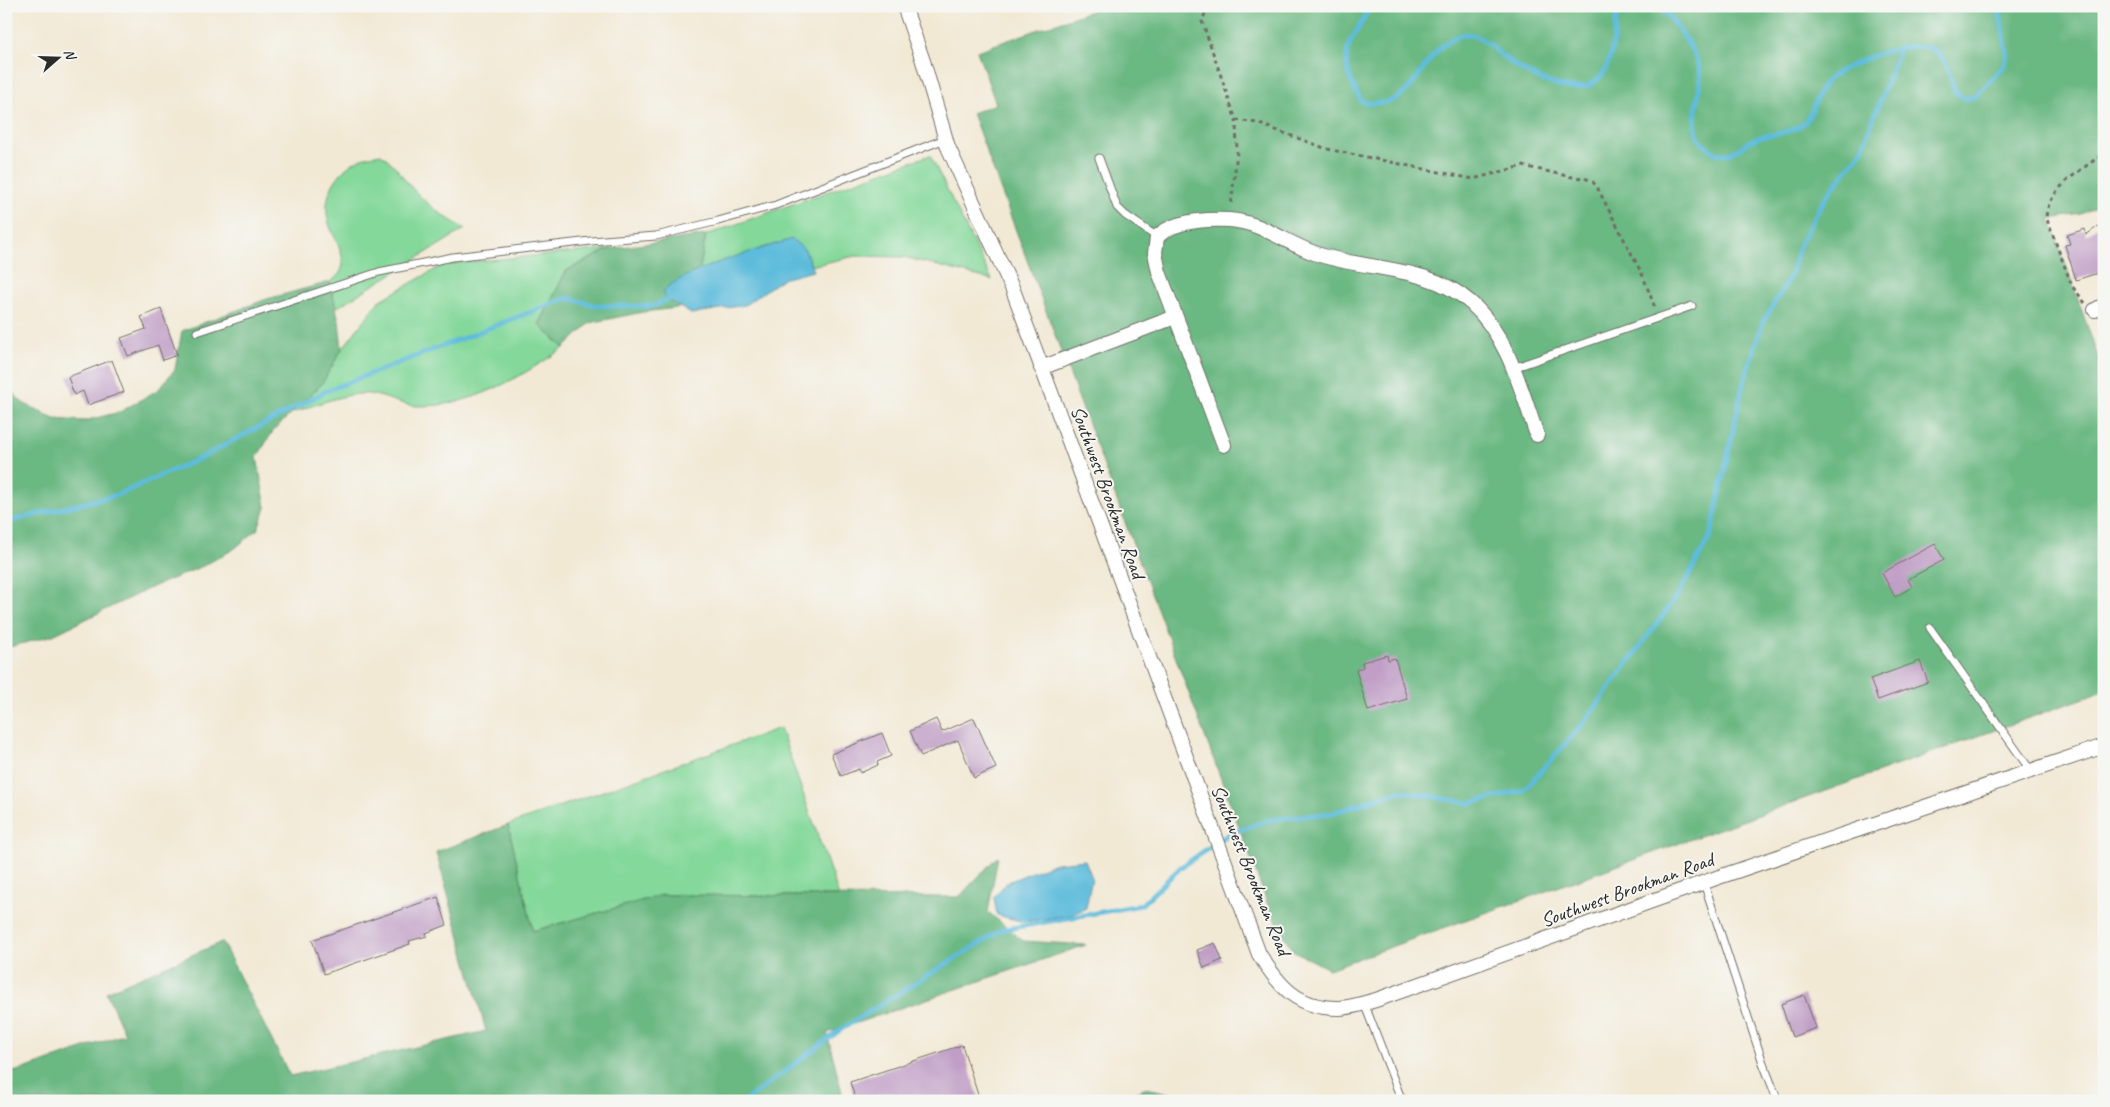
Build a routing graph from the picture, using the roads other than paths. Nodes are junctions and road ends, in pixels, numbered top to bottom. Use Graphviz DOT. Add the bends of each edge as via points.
graph roads {
  1 [pos="904,6"];
  2 [pos="945,139"];
  3 [pos="1099,158"];
  4 [pos="1157,237"];
  5 [pos="1692,306"];
  6 [pos="1175,317"];
  7 [pos="197,332"];
  8 [pos="1042,368"];
  9 [pos="1513,368"];
  10 [pos="1537,435"];
  11 [pos="1224,446"];
  12 [pos="1930,628"];
  13 [pos="2104,746"];
  14 [pos="2030,771"];
  15 [pos="1704,883"];
  16 [pos="1364,1002"];
  17 [pos="1402,1101"];
  18 [pos="1778,1101"];
  1 -- 2 [label="street, Southwest Brookman Road"];
  2 -- 7 [label="lane" via="776,205 718,222 656,236 453,257 379,272"];
  2 -- 8 [label="street, Southwest Brookman Road" via="1013,290"];
  3 -- 4 [label="lane" via="1118,207 1125,216"];
  4 -- 6 [label="street" via="1155,253 1159,272"];
  4 -- 9 [label="street" via="1168,228 1181,224 1230,220 1274,233 1317,254 1423,277 1456,292 1472,304 1491,325"];
  5 -- 9 [label="lane"];
  6 -- 8 [label="street"];
  6 -- 11 [label="street"];
  8 -- 16 [label="street, Southwest Brookman Road" via="1259,954 1274,979 1294,998 1338,1008"];
  9 -- 10 [label="street"];
  12 -- 14 [label="lane"];
  13 -- 14 [label="street, Southwest Brookman Road"];
  14 -- 15 [label="street, Southwest Brookman Road"];
  15 -- 16 [label="street, Southwest Brookman Road"];
  15 -- 18 [label="lane"];
  16 -- 17 [label="lane"];
}
